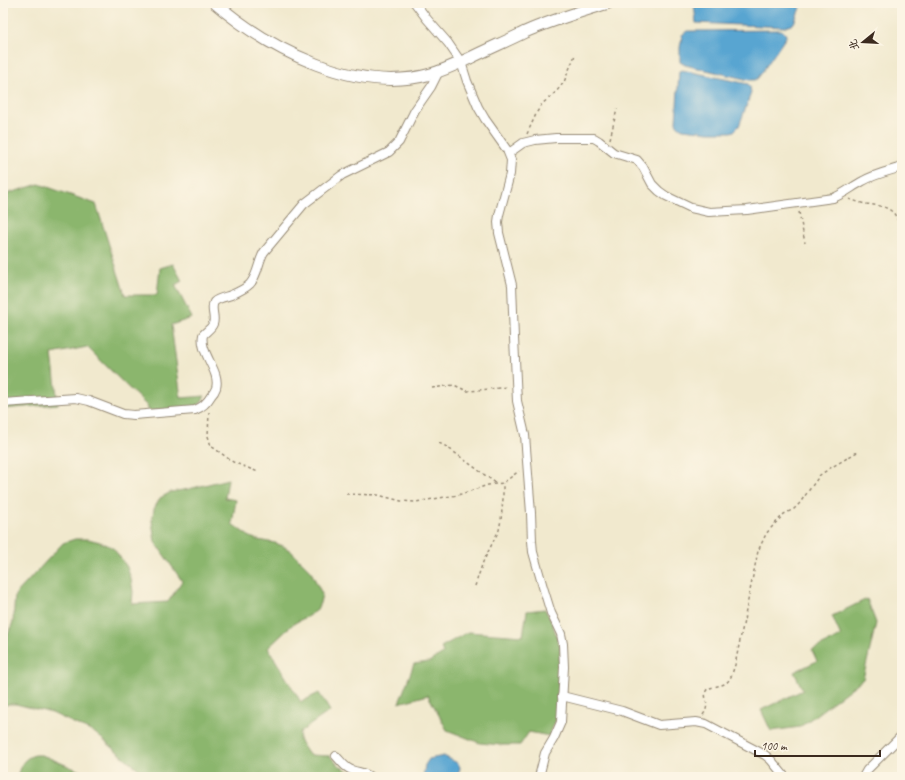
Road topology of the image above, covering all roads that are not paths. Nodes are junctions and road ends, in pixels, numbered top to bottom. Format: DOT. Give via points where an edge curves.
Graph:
graph roads {
  1 [pos="215,3"];
  2 [pos="415,3"];
  3 [pos="608,3"];
  4 [pos="461,62"];
  5 [pos="439,71"];
  6 [pos="509,153"];
  7 [pos="902,167"];
  8 [pos="3,403"];
  9 [pos="562,696"];
  10 [pos="902,735"];
  11 [pos="336,756"];
  12 [pos="370,777"];
  13 [pos="539,777"];
  14 [pos="785,777"];
  15 [pos="863,777"];
  1 -- 5 [label="street" via="247,28 275,45 298,56 356,76 402,79"];
  2 -- 4 [label="street"];
  3 -- 4 [label="street" via="546,24"];
  4 -- 5 [label="street"];
  4 -- 6 [label="street" via="478,107"];
  5 -- 8 [label="street" via="399,142 389,152 342,175 304,204 264,252 251,283 215,302 212,308 214,322 202,338 206,355 216,376 216,386 202,408 141,415 124,414 76,398"];
  6 -- 7 [label="street" via="523,143 535,140 594,138 614,154 637,160 652,184 666,196 691,208 709,212 747,210 833,198 864,180"];
  6 -- 9 [label="street" via="510,174 498,222 512,285 517,401 525,435 533,552 551,612 561,634 564,667"];
  9 -- 13 [label="street" via="561,722 545,752"];
  9 -- 14 [label="street" via="622,711 659,725 696,722 706,724 765,755"];
  10 -- 15 [label="street"];
  11 -- 12 [label="street" via="348,768 368,774"];
}
